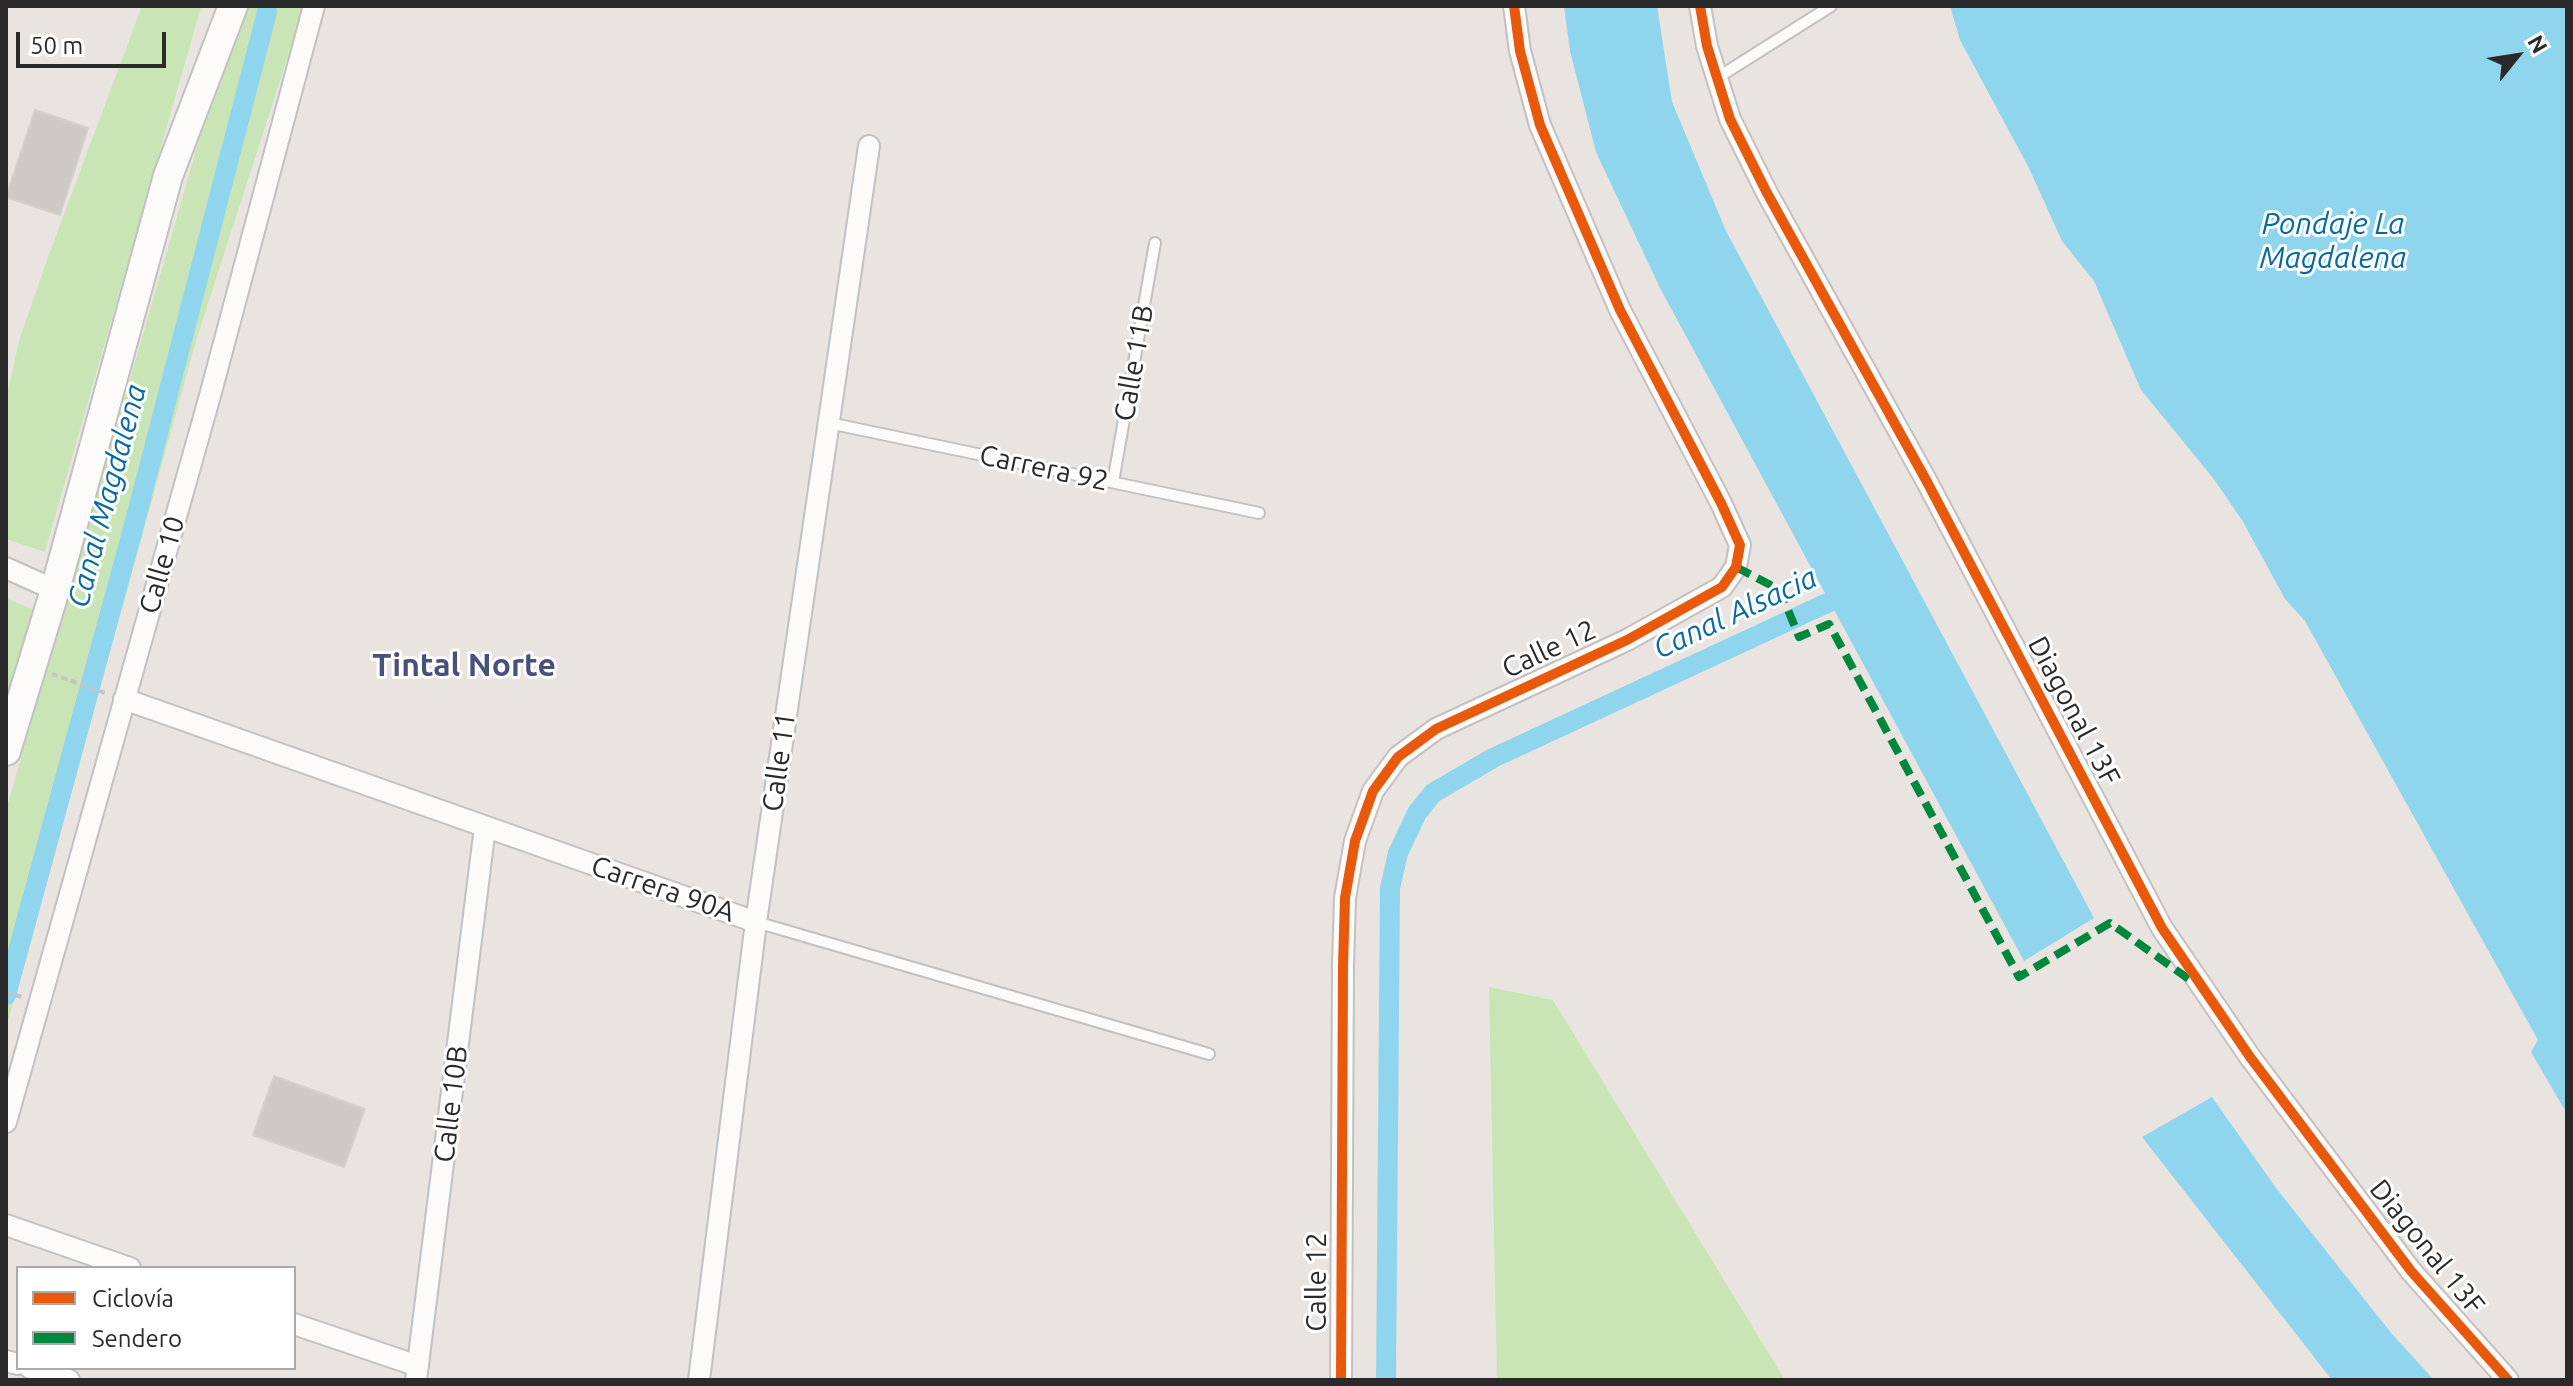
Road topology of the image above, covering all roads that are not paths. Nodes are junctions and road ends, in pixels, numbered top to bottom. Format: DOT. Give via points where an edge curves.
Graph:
graph roads {
  1 [pos="233,6"];
  2 [pos="314,6"];
  3 [pos="1514,6"];
  4 [pos="1700,6"];
  5 [pos="1831,6"];
  6 [pos="1717,78"];
  7 [pos="869,146"];
  8 [pos="1155,243"];
  9 [pos="829,423"];
  10 [pos="1113,482"];
  11 [pos="1259,513"];
  12 [pos="6,568"];
  13 [pos="55,590"];
  14 [pos="124,699"];
  15 [pos="6,751"];
  16 [pos="485,827"];
  17 [pos="756,922"];
  18 [pos="1209,1054"];
  19 [pos="6,1122"];
  20 [pos="6,1225"];
  21 [pos="124,1266"];
  22 [pos="296,1325"];
  23 [pos="36,1370"];
  24 [pos="417,1373"];
  25 [pos="69,1380"];
  26 [pos="699,1380"];
  27 [pos="1341,1380"];
  28 [pos="2508,1380"];
  1 -- 13 [label="street" via="168,176"];
  2 -- 14 [label="street, Calle 10"];
  3 -- 27 [label="street, Calle 12" via="1540,125 1620,310 1740,545 1736,567 1722,587 1627,640 1436,729 1398,757 1373,791 1355,841 1345,898"];
  4 -- 6 [label="street, Diagonal 13F"];
  5 -- 6 [label="lane"];
  6 -- 28 [label="street, Diagonal 13F" via="1730,119 1767,193 1926,480 2162,928 2250,1057 2411,1271"];
  7 -- 9 [label="street, Calle 11"];
  8 -- 10 [label="lane, Calle 11B"];
  9 -- 10 [label="lane, Carrera 92"];
  9 -- 17 [label="street, Calle 11"];
  10 -- 11 [label="lane, Carrera 92"];
  12 -- 13 [label="street"];
  13 -- 15 [label="street"];
  14 -- 16 [label="street, Carrera 90A"];
  14 -- 19 [label="street, Calle 10"];
  16 -- 17 [label="street, Carrera 90A"];
  16 -- 24 [label="street, Calle 10B"];
  17 -- 18 [label="lane, Carrera 90A"];
  17 -- 26 [label="street, Calle 11"];
  20 -- 21 [label="street"];
  22 -- 24 [label="street"];
  23 -- 25 [label="street"];
}
